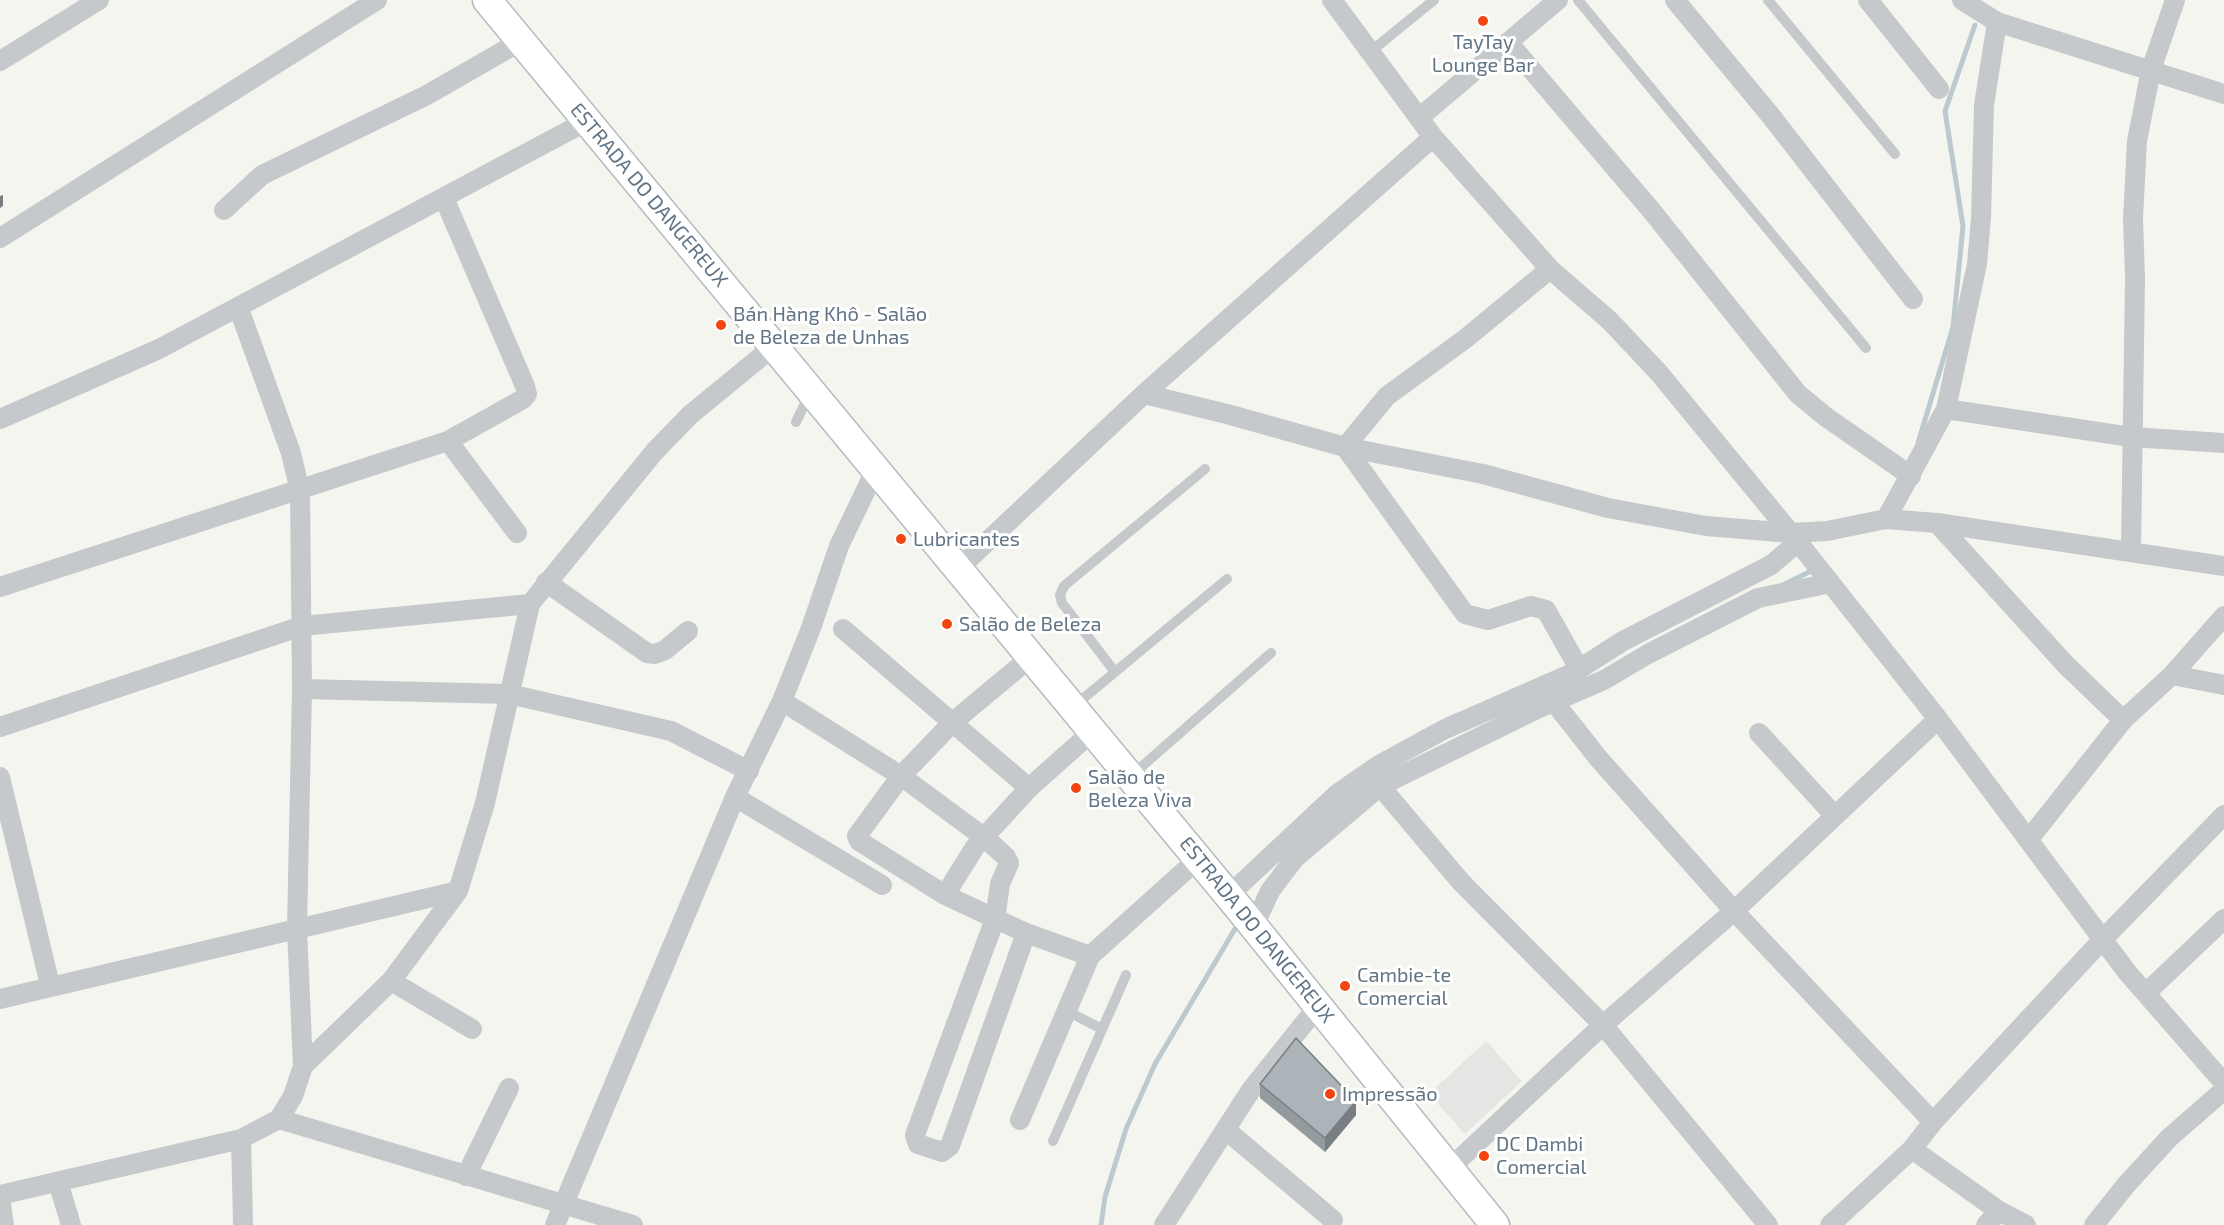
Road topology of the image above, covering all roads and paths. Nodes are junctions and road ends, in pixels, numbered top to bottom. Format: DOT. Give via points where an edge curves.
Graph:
graph roads {
  1 [pos="99,0"];
  2 [pos="377,0"];
  3 [pos="487,0"];
  4 [pos="1332,0"];
  5 [pos="1434,0"];
  6 [pos="1558,0"];
  7 [pos="1578,0"];
  8 [pos="1675,0"];
  9 [pos="1768,0"];
  10 [pos="1868,0"];
  11 [pos="1962,0"];
  12 [pos="2175,0"];
  13 [pos="1997,22"];
  14 [pos="521,41"];
  15 [pos="1508,42"];
  16 [pos="1370,52"];
  17 [pos="0,61"];
  18 [pos="2151,70"];
  19 [pos="1938,89"];
  20 [pos="2224,94"];
  21 [pos="1419,118"];
  22 [pos="587,121"];
  23 [pos="1433,137"];
  24 [pos="1895,154"];
  25 [pos="444,198"];
  26 [pos="224,210"];
  27 [pos="0,238"];
  28 [pos="1550,269"];
  29 [pos="1913,299"];
  30 [pos="239,309"];
  31 [pos="774,346"];
  32 [pos="1866,348"];
  33 [pos="811,391"];
  34 [pos="1144,394"];
  35 [pos="1946,409"];
  36 [pos="0,419"];
  37 [pos="796,422"];
  38 [pos="2131,437"];
  39 [pos="448,441"];
  40 [pos="2224,443"];
  41 [pos="1345,447"];
  42 [pos="876,469"];
  43 [pos="1205,469"];
  44 [pos="1911,476"];
  45 [pos="300,491"];
  46 [pos="1886,519"];
  47 [pos="1937,523"];
  48 [pos="517,533"];
  49 [pos="1795,537"];
  50 [pos="2131,550"];
  51 [pos="2224,566"];
  52 [pos="958,569"];
  53 [pos="1227,579"];
  54 [pos="546,582"];
  55 [pos="1831,583"];
  56 [pos="0,587"];
  57 [pos="530,604"];
  58 [pos="2224,616"];
  59 [pos="302,626"];
  60 [pos="843,629"];
  61 [pos="688,631"];
  62 [pos="1271,653"];
  63 [pos="1031,657"];
  64 [pos="1576,669"];
  65 [pos="1115,672"];
  66 [pos="2172,675"];
  67 [pos="2224,685"];
  68 [pos="302,689"];
  69 [pos="509,694"];
  70 [pos="782,701"];
  71 [pos="1554,702"];
  72 [pos="1073,707"];
  73 [pos="1938,718"];
  74 [pos="2123,720"];
  75 [pos="953,722"];
  76 [pos="0,727"];
  77 [pos="1093,731"];
  78 [pos="1759,733"];
  79 [pos="749,771"];
  80 [pos="901,776"];
  81 [pos="1130,776"];
  82 [pos="0,777"];
  83 [pos="1380,786"];
  84 [pos="1029,788"];
  85 [pos="735,797"];
  86 [pos="2224,814"];
  87 [pos="1834,815"];
  88 [pos="985,838"];
  89 [pos="2029,839"];
  90 [pos="1198,859"];
  91 [pos="882,885"];
  92 [pos="458,891"];
  93 [pos="945,895"];
  94 [pos="1734,911"];
  95 [pos="1243,913"];
  96 [pos="995,919"];
  97 [pos="2224,919"];
  98 [pos="297,929"];
  99 [pos="1026,933"];
  100 [pos="2104,938"];
  101 [pos="1090,956"];
  102 [pos="1126,975"];
  103 [pos="391,981"];
  104 [pos="50,985"];
  105 [pos="2146,993"];
  106 [pos="0,999"];
  107 [pos="1318,1006"];
  108 [pos="1066,1011"];
  109 [pos="1603,1025"];
  110 [pos="472,1029"];
  111 [pos="1102,1029"];
  112 [pos="303,1066"];
  113 [pos="2224,1083"];
  114 [pos="509,1088"];
  115 [pos="2224,1090"];
  116 [pos="279,1119"];
  117 [pos="1020,1120"];
  118 [pos="1933,1122"];
  119 [pos="1226,1130"];
  120 [pos="241,1139"];
  121 [pos="1053,1142"];
  122 [pos="1912,1149"];
  123 [pos="1449,1168"];
  124 [pos="466,1176"];
  125 [pos="58,1182"];
  126 [pos="0,1197"];
  127 [pos="565,1205"];
  128 [pos="1993,1218"];
  129 [pos="1333,1220"];
  130 [pos="4,1225"];
  131 [pos="71,1225"];
  132 [pos="243,1225"];
  133 [pos="555,1225"];
  134 [pos="633,1225"];
  135 [pos="1164,1225"];
  136 [pos="1495,1225"];
  137 [pos="1768,1225"];
  138 [pos="1830,1225"];
  139 [pos="2026,1225"];
  140 [pos="2094,1225"];
  1 -- 17 [label="street"];
  2 -- 27 [label="street"];
  3 -- 14 [label="main road, ESTRADA DO DANGEREUX"];
  4 -- 16 [label="street"];
  5 -- 16 [label="lane"];
  6 -- 15 [label="street"];
  7 -- 32 [label="lane"];
  8 -- 29 [label="street"];
  9 -- 24 [label="lane"];
  10 -- 19 [label="street"];
  11 -- 13 [label="street"];
  12 -- 18 [label="street"];
  13 -- 18 [label="street"];
  13 -- 35 [label="street" via="1984,105 1977,264"];
  14 -- 22 [label="main road, ESTRADA DO DANGEREUX"];
  14 -- 26 [label="street" via="427,95 262,175"];
  15 -- 21 [label="street"];
  15 -- 44 [label="street" via="1651,210 1798,394"];
  16 -- 21 [label="street"];
  18 -- 20 [label="street"];
  18 -- 38 [label="street" via="2137,141"];
  21 -- 23 [label="street"];
  22 -- 25 [label="street"];
  22 -- 31 [label="main road, ESTRADA DO DANGEREUX"];
  23 -- 28 [label="street"];
  23 -- 34 [label="street"];
  25 -- 30 [label="street"];
  25 -- 39 [label="street" via="527,394"];
  28 -- 41 [label="street" via="1387,396"];
  28 -- 49 [label="street" via="1610,321 1659,373"];
  30 -- 36 [label="street"];
  30 -- 45 [label="street" via="291,453"];
  31 -- 33 [label="main road, ESTRADA DO DANGEREUX"];
  31 -- 54 [label="street" via="690,415 655,451"];
  33 -- 37 [label="lane"];
  33 -- 42 [label="main road, ESTRADA DO DANGEREUX"];
  34 -- 41 [label="street"];
  34 -- 52 [label="street"];
  35 -- 38 [label="street"];
  35 -- 44 [label="street"];
  38 -- 40 [label="street"];
  38 -- 50 [label="street"];
  39 -- 45 [label="street"];
  39 -- 48 [label="street"];
  41 -- 49 [label="street" via="1483,474 1641,514"];
  41 -- 64 [label="street" via="1465,614 1488,620 1531,606 1546,610"];
  42 -- 52 [label="main road, ESTRADA DO DANGEREUX"];
  42 -- 70 [label="street" via="839,546"];
  43 -- 65 [label="lane" via="1064,586 1060,595 1062,603"];
  44 -- 46 [label="street"];
  45 -- 56 [label="street"];
  45 -- 59 [label="street"];
  46 -- 47 [label="street"];
  46 -- 49 [label="street"];
  47 -- 50 [label="street"];
  47 -- 74 [label="street" via="2053,651"];
  49 -- 55 [label="street"];
  49 -- 64 [label="street" via="1771,565"];
  50 -- 51 [label="street"];
  52 -- 63 [label="main road, ESTRADA DO DANGEREUX"];
  53 -- 65 [label="lane"];
  54 -- 57 [label="street"];
  54 -- 61 [label="street" via="647,653 666,650"];
  55 -- 71 [label="street" via="1758,598 1604,680"];
  55 -- 73 [label="street"];
  57 -- 59 [label="street"];
  57 -- 69 [label="street"];
  58 -- 66 [label="street"];
  59 -- 68 [label="street"];
  59 -- 76 [label="street"];
  60 -- 75 [label="street"];
  62 -- 81 [label="lane"];
  63 -- 72 [label="main road, ESTRADA DO DANGEREUX"];
  63 -- 75 [label="street"];
  64 -- 95 [label="street" via="1445,729 1379,765 1337,794"];
  65 -- 72 [label="lane"];
  66 -- 67 [label="street"];
  66 -- 74 [label="street"];
  68 -- 69 [label="street"];
  68 -- 98 [label="street"];
  69 -- 79 [label="street" via="670,731"];
  69 -- 92 [label="street" via="485,803"];
  70 -- 79 [label="street"];
  70 -- 80 [label="street"];
  71 -- 83 [label="street"];
  71 -- 94 [label="street" via="1599,759"];
  72 -- 77 [label="main road, ESTRADA DO DANGEREUX"];
  73 -- 87 [label="street"];
  73 -- 89 [label="street"];
  74 -- 89 [label="street"];
  75 -- 80 [label="street"];
  75 -- 84 [label="street"];
  77 -- 81 [label="main road, ESTRADA DO DANGEREUX"];
  77 -- 84 [label="street"];
  78 -- 87 [label="street"];
  79 -- 85 [label="street"];
  80 -- 88 [label="street"];
  80 -- 93 [label="street" via="857,836 859,841"];
  81 -- 90 [label="main road, ESTRADA DO DANGEREUX"];
  82 -- 104 [label="street"];
  83 -- 95 [label="street" via="1294,858 1270,891"];
  83 -- 109 [label="street" via="1461,882"];
  84 -- 88 [label="street"];
  85 -- 91 [label="street"];
  85 -- 127 [label="street"];
  86 -- 100 [label="street"];
  87 -- 94 [label="street"];
  88 -- 93 [label="street" via="968,856"];
  88 -- 96 [label="street" via="1009,863 1000,884"];
  89 -- 100 [label="street"];
  90 -- 95 [label="main road, ESTRADA DO DANGEREUX"];
  90 -- 101 [label="street"];
  92 -- 98 [label="street"];
  92 -- 103 [label="street"];
  93 -- 96 [label="street"];
  94 -- 109 [label="street"];
  94 -- 118 [label="street"];
  95 -- 107 [label="main road, ESTRADA DO DANGEREUX"];
  96 -- 99 [label="street"];
  96 -- 99 [label="street" via="915,1135 918,1144 942,1152 950,1146"];
  97 -- 105 [label="street"];
  98 -- 104 [label="street"];
  98 -- 112 [label="street"];
  99 -- 101 [label="street"];
  100 -- 105 [label="street"];
  100 -- 118 [label="street"];
  101 -- 108 [label="street"];
  102 -- 111 [label="lane"];
  103 -- 110 [label="street"];
  103 -- 112 [label="street"];
  104 -- 106 [label="street"];
  105 -- 113 [label="street"];
  107 -- 119 [label="street" via="1257,1082"];
  107 -- 123 [label="main road, ESTRADA DO DANGEREUX"];
  108 -- 111 [label="lane"];
  108 -- 117 [label="street"];
  109 -- 123 [label="street"];
  109 -- 137 [label="street"];
  111 -- 121 [label="lane"];
  112 -- 116 [label="street" via="293,1096"];
  114 -- 124 [label="street"];
  115 -- 140 [label="street" via="2169,1138"];
  116 -- 120 [label="street"];
  116 -- 124 [label="street"];
  118 -- 122 [label="street"];
  119 -- 129 [label="street"];
  119 -- 135 [label="street"];
  120 -- 125 [label="street"];
  120 -- 132 [label="street"];
  122 -- 128 [label="street"];
  122 -- 138 [label="street"];
  123 -- 136 [label="main road, ESTRADA DO DANGEREUX"];
  124 -- 127 [label="street"];
  125 -- 126 [label="street"];
  125 -- 131 [label="street"];
  126 -- 130 [label="street"];
  127 -- 133 [label="street"];
  127 -- 134 [label="street"];
  128 -- 139 [label="street"];
}
